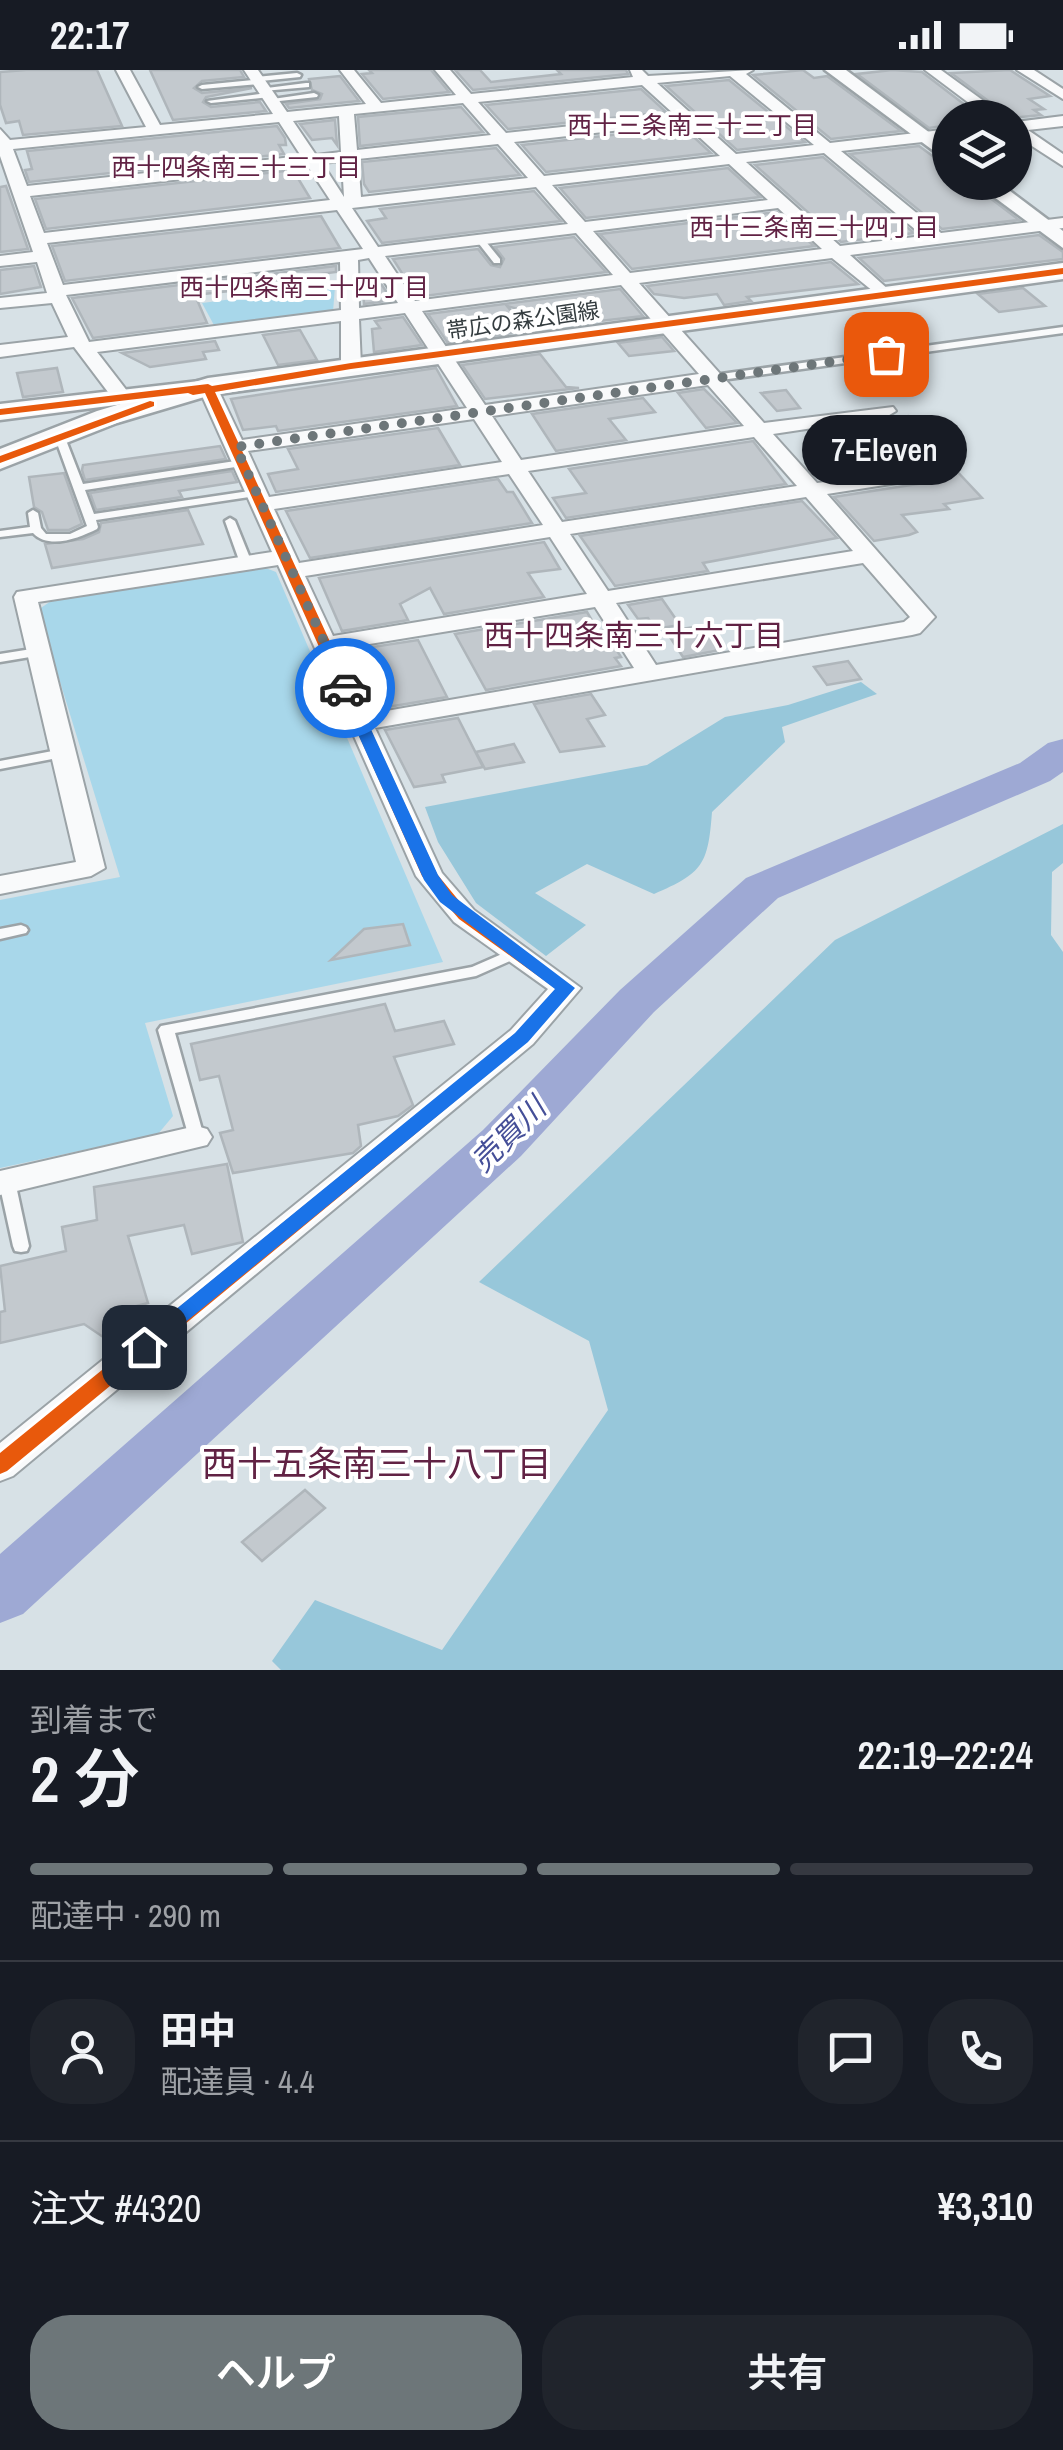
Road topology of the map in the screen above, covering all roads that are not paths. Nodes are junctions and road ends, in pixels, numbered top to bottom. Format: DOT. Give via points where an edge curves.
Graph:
graph roads {
  1 [pos="123,70"];
  2 [pos="348,70"];
  3 [pos="442,70"];
  4 [pos="535,70"];
  5 [pos="746,70"];
  6 [pos="834,70"];
  7 [pos="932,70"];
  8 [pos="1024,70"];
  9 [pos="733,71"];
  10 [pos="298,75"];
  11 [pos="640,75"];
  12 [pos="1055,84"];
  13 [pos="306,85"];
  14 [pos="261,86"];
  15 [pos="202,87"];
  16 [pos="555,90"];
  17 [pos="314,96"];
  18 [pos="1063,96"];
  19 [pos="468,99"];
  20 [pos="974,100"];
  21 [pos="210,101"];
  22 [pos="378,108"];
  23 [pos="346,112"];
  24 [pos="282,118"];
  25 [pos="687,118"];
  26 [pos="1063,122"];
  27 [pos="1032,125"];
  28 [pos="154,130"];
  29 [pos="932,137"];
  30 [pos="924,138"];
  31 [pos="502,139"];
  32 [pos="1032,139"];
  33 [pos="2,142"];
  34 [pos="932,144"];
  35 [pos="827,148"];
  36 [pos="350,156"];
  37 [pos="733,159"];
  38 [pos="308,160"];
  39 [pos="1063,161"];
  40 [pos="540,181"];
  41 [pos="13,186"];
  42 [pos="1013,200"];
  43 [pos="345,203"];
  44 [pos="782,204"];
  45 [pos="1053,225"];
  46 [pos="580,228"];
  47 [pos="480,240"];
  48 [pos="939,240"];
  49 [pos="1063,241"];
  50 [pos="41,248"];
  51 [pos="372,252"];
  52 [pos="836,253"];
  53 [pos="349,255"];
  54 [pos="0,261"];
  55 [pos="497,261"];
  56 [pos="1063,271"];
  57 [pos="627,279"];
  58 [pos="57,294"];
  59 [pos="884,295"];
  60 [pos="0,304"];
  61 [pos="408,307"];
  62 [pos="349,314"];
  63 [pos="666,324"];
  64 [pos="1063,330"];
  65 [pos="83,345"];
  66 [pos="0,351"];
  67 [pos="442,354"];
  68 [pos="351,366"];
  69 [pos="714,378"];
  70 [pos="208,388"];
  71 [pos="121,396"];
  72 [pos="0,412"];
  73 [pos="480,412"];
  74 [pos="886,412"];
  75 [pos="761,430"];
  76 [pos="59,436"];
  77 [pos="239,455"];
  78 [pos="0,460"];
  79 [pos="514,466"];
  80 [pos="942,470"];
  81 [pos="80,488"];
  82 [pos="812,490"];
  83 [pos="258,499"];
  84 [pos="33,514"];
  85 [pos="94,517"];
  86 [pos="230,521"];
  87 [pos="36,529"];
  88 [pos="554,530"];
  89 [pos="0,534"];
  90 [pos="870,556"];
  91 [pos="246,563"];
  92 [pos="288,564"];
  93 [pos="599,599"];
  94 [pos="326,644"];
  95 [pos="38,652"];
  96 [pos="0,658"];
  97 [pos="650,674"];
  98 [pos="360,723"];
  99 [pos="63,754"];
  100 [pos="0,764"];
  101 [pos="0,885"];
  102 [pos="22,930"];
  103 [pos="0,934"];
  104 [pos="516,952"];
  105 [pos="196,1137"];
  106 [pos="4,1182"];
  107 [pos="21,1246"];
  108 [pos="0,1466"];
  1 -- 28 [label="street"];
  2 -- 22 [label="street"];
  3 -- 19 [label="street"];
  4 -- 16 [label="street"];
  5 -- 9 [label="street"];
  6 -- 30 [label="street"];
  7 -- 20 [label="street"];
  8 -- 12 [label="street"];
  9 -- 11 [label="street"];
  9 -- 35 [label="street"];
  10 -- 14 [label="lane"];
  11 -- 16 [label="street"];
  11 -- 25 [label="street"];
  12 -- 18 [label="street"];
  13 -- 14 [label="lane"];
  14 -- 15 [label="lane"];
  14 -- 17 [label="lane"];
  14 -- 21 [label="lane"];
  14 -- 24 [label="street"];
  16 -- 19 [label="street"];
  19 -- 22 [label="street"];
  19 -- 31 [label="street"];
  22 -- 23 [label="street"];
  23 -- 24 [label="street"];
  23 -- 36 [label="street"];
  24 -- 28 [label="street"];
  24 -- 38 [label="street"];
  25 -- 31 [label="street"];
  25 -- 37 [label="street"];
  26 -- 27 [label="street"];
  28 -- 33 [label="street"];
  29 -- 30 [label="street"];
  30 -- 34 [label="street"];
  30 -- 35 [label="street"];
  31 -- 36 [label="street"];
  31 -- 40 [label="street"];
  32 -- 39 [label="street"];
  33 -- 41 [label="street"];
  35 -- 37 [label="street"];
  35 -- 48 [label="street"];
  36 -- 38 [label="street"];
  36 -- 43 [label="street"];
  37 -- 40 [label="street"];
  37 -- 44 [label="street"];
  38 -- 41 [label="street"];
  38 -- 43 [label="street"];
  40 -- 43 [label="street"];
  40 -- 46 [label="street"];
  41 -- 50 [label="street"];
  42 -- 45 [label="street"];
  43 -- 50 [label="street"];
  43 -- 51 [label="street"];
  44 -- 46 [label="street"];
  44 -- 52 [label="street"];
  45 -- 48 [label="street"];
  45 -- 49 [label="street"];
  46 -- 47 [label="street"];
  46 -- 57 [label="street"];
  47 -- 51 [label="street"];
  47 -- 55 [label="lane"];
  48 -- 52 [label="street"];
  50 -- 54 [label="street"];
  50 -- 58 [label="street"];
  51 -- 53 [label="street"];
  51 -- 61 [label="street"];
  52 -- 57 [label="street"];
  52 -- 59 [label="street"];
  53 -- 58 [label="street"];
  53 -- 62 [label="street"];
  56 -- 59 [label="main road, 帯広の森公園線"];
  57 -- 61 [label="street"];
  57 -- 63 [label="street"];
  58 -- 60 [label="street"];
  58 -- 65 [label="street"];
  59 -- 63 [label="main road, 帯広の森公園線"];
  61 -- 62 [label="street"];
  61 -- 67 [label="street"];
  62 -- 65 [label="street"];
  62 -- 68 [label="street"];
  63 -- 67 [label="main road, 帯広の森公園線"];
  63 -- 69 [label="street"];
  64 -- 69 [label="lane"];
  65 -- 66 [label="street"];
  65 -- 71 [label="street"];
  67 -- 68 [label="main road, 帯広の森公園線"];
  67 -- 73 [label="street"];
  68 -- 70 [label="main road, 帯広の森公園線"];
  69 -- 73 [label="street"];
  69 -- 75 [label="street"];
  70 -- 71 [label="street"];
  70 -- 76 [label="main road, 帯広の森公園線"];
  70 -- 77 [label="street"];
  71 -- 72 [label="street"];
  73 -- 77 [label="street"];
  73 -- 79 [label="street"];
  74 -- 75 [label="street"];
  75 -- 79 [label="street"];
  75 -- 82 [label="street"];
  76 -- 78 [label="main road, 帯広の森公園線"];
  76 -- 81 [label="lane"];
  77 -- 81 [label="lane"];
  77 -- 83 [label="street"];
  79 -- 83 [label="street"];
  79 -- 88 [label="street"];
  80 -- 82 [label="street"];
  81 -- 85 [label="lane"];
  82 -- 88 [label="street"];
  82 -- 90 [label="street"];
  83 -- 85 [label="lane"];
  83 -- 92 [label="street"];
  84 -- 87 [label="lane"];
  85 -- 87 [label="lane" via="94,527 72,537 43,537"];
  86 -- 91 [label="lane"];
  87 -- 89 [label="lane"];
  88 -- 92 [label="street"];
  88 -- 93 [label="street"];
  90 -- 93 [label="street"];
  90 -- 97 [label="street" via="923,616 912,628"];
  91 -- 92 [label="street"];
  91 -- 95 [label="street" via="24,598"];
  92 -- 94 [label="street"];
  93 -- 94 [label="street"];
  93 -- 97 [label="street"];
  94 -- 98 [label="street"];
  95 -- 96 [label="lane"];
  95 -- 99 [label="street"];
  97 -- 98 [label="street"];
  98 -- 104 [label="street" via="430,876 464,916"];
  99 -- 100 [label="lane"];
  99 -- 101 [label="street" via="91,868"];
  102 -- 103 [label="lane"];
  104 -- 105 [label="lane" via="476,970 166,1030"];
  104 -- 108 [label="street" via="566,988 522,1038"];
  105 -- 106 [label="street"];
  106 -- 107 [label="lane"];
}
